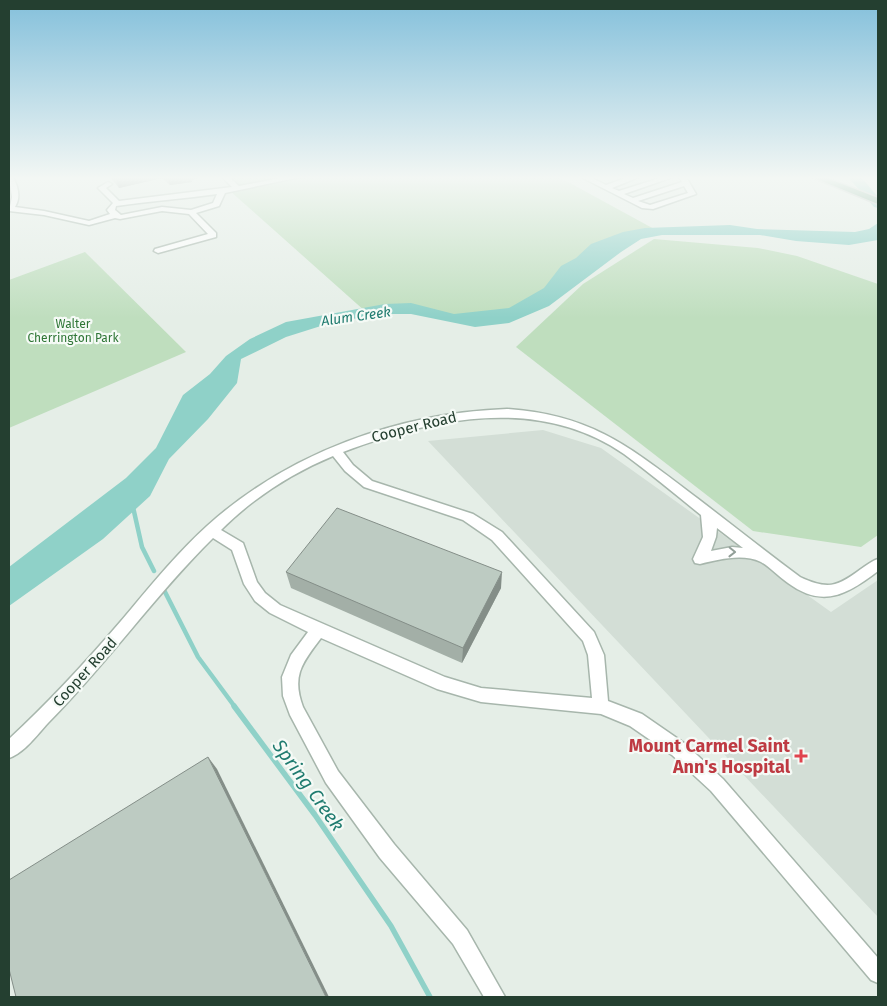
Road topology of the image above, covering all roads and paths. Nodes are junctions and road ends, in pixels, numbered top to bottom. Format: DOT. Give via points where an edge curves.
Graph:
graph roads {
  1 [pos="202,224"];
  2 [pos="158,251"];
  3 [pos="336,451"];
  4 [pos="707,513"];
  5 [pos="211,530"];
  6 [pos="765,558"];
  7 [pos="878,564"];
  8 [pos="319,629"];
  9 [pos="601,706"];
  10 [pos="9,750"];
  11 [pos="878,973"];
  12 [pos="495,997"];
  1 -- 2 [label="street" via="213,235"];
  3 -- 4 [label="street, Cooper Road" via="394,431 456,416 516,412 544,415 602,435"];
  3 -- 5 [label="street, Cooper Road" via="306,462 281,477"];
  3 -- 9 [label="street" via="349,468 368,484 468,517 497,536 589,637 596,655"];
  4 -- 6 [label="street, Cooper Road"];
  4 -- 6 [label="street, one-way" via="711,522 711,541 700,560 732,552"];
  5 -- 8 [label="street" via="238,548 251,584 260,597 275,609"];
  5 -- 10 [label="street, Cooper Road" via="169,573 44,719"];
  6 -- 7 [label="street, Cooper Road" via="811,590 828,593 842,590"];
  8 -- 9 [label="street" via="442,684 481,695"];
  8 -- 12 [label="street" via="296,660 290,677 296,710 332,776 387,851 460,937"];
  9 -- 11 [label="street" via="636,720 657,734 717,785"];
}
